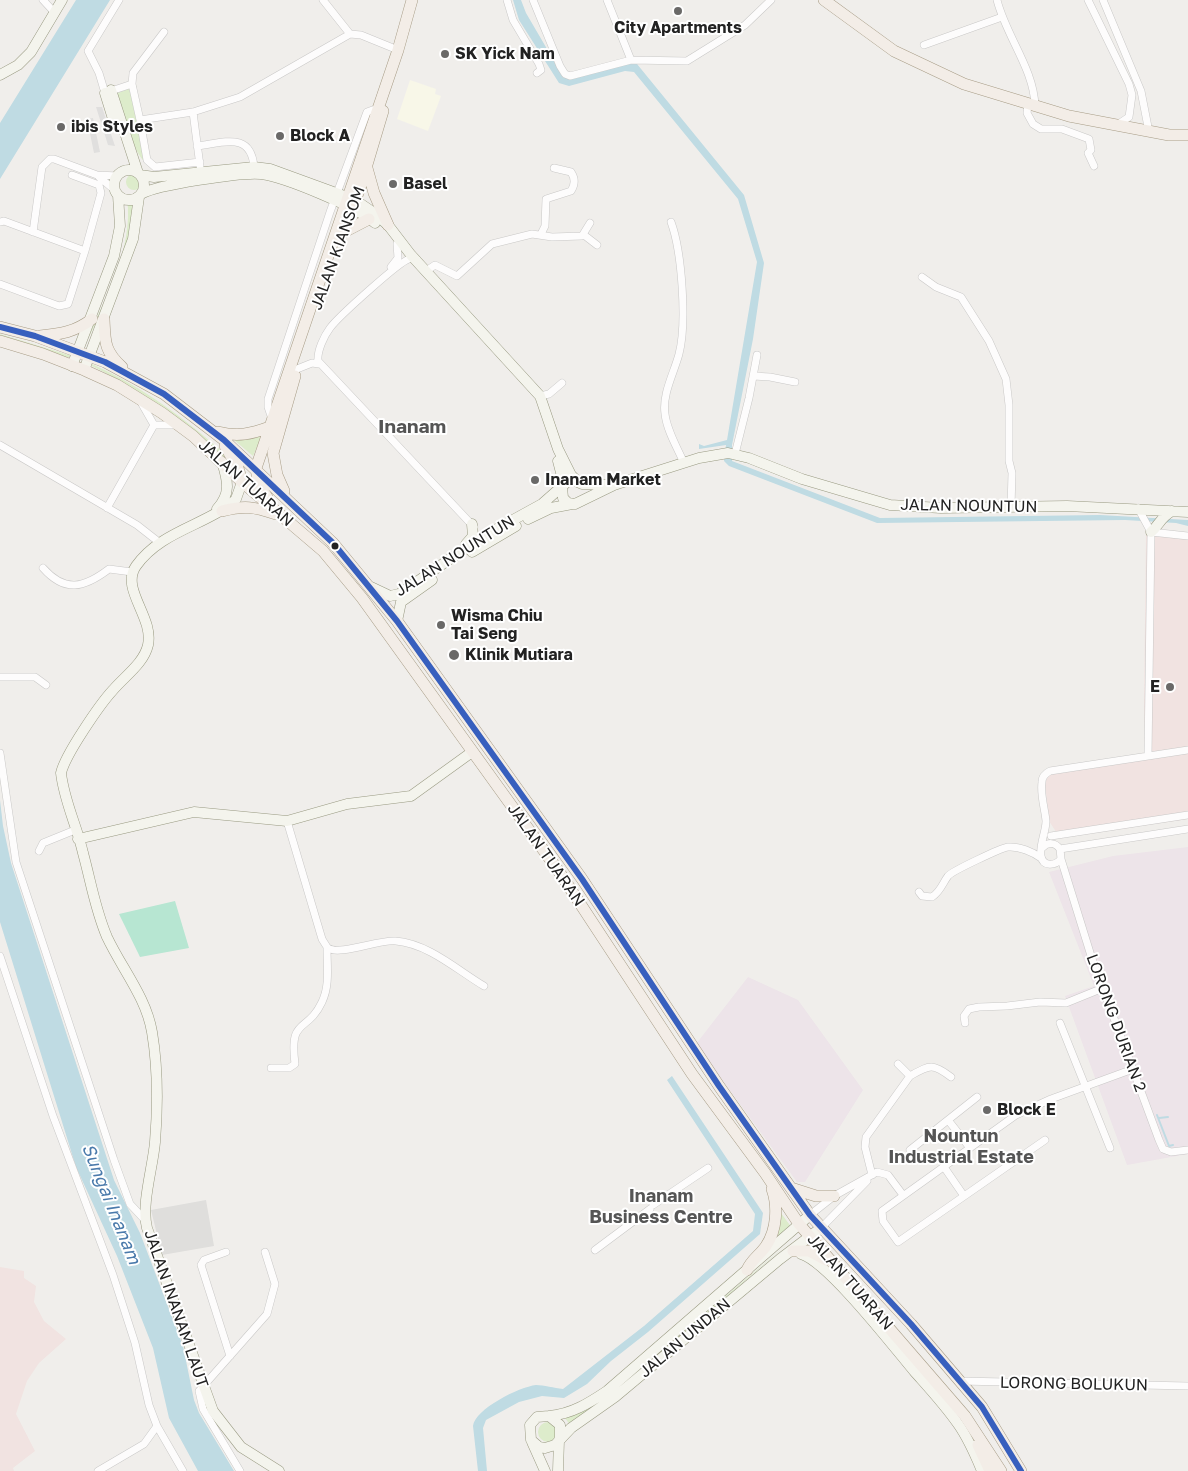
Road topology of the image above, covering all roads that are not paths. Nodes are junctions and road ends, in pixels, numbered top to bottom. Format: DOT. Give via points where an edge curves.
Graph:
graph roads {
  1 [pos="43,0"];
  2 [pos="62,0"];
  3 [pos="119,0"];
  4 [pos="323,0"];
  5 [pos="412,0"];
  6 [pos="419,0"];
  7 [pos="507,0"];
  8 [pos="533,0"];
  9 [pos="607,0"];
  10 [pos="771,0"];
  11 [pos="997,0"];
  12 [pos="1088,0"];
  13 [pos="1103,0"];
  14 [pos="828,1"];
  15 [pos="55,14"];
  16 [pos="1002,17"];
  17 [pos="164,32"];
  18 [pos="350,34"];
  19 [pos="924,45"];
  20 [pos="398,50"];
  21 [pos="631,60"];
  22 [pos="537,74"];
  23 [pos="0,76"];
  24 [pos="132,84"];
  25 [pos="108,92"];
  26 [pos="1031,105"];
  27 [pos="192,112"];
  28 [pos="140,120"];
  29 [pos="1115,126"];
  30 [pos="1149,132"];
  31 [pos="1188,135"];
  32 [pos="198,146"];
  33 [pos="200,162"];
  34 [pos="367,166"];
  35 [pos="1094,166"];
  36 [pos="254,167"];
  37 [pos="554,168"];
  38 [pos="121,174"];
  39 [pos="139,174"];
  40 [pos="201,174"];
  41 [pos="72,175"];
  42 [pos="97,175"];
  43 [pos="117,193"];
  44 [pos="140,195"];
  45 [pos="346,201"];
  46 [pos="369,219"];
  47 [pos="0,222"];
  48 [pos="671,222"];
  49 [pos="590,223"];
  50 [pos="388,225"];
  51 [pos="33,232"];
  52 [pos="342,233"];
  53 [pos="541,234"];
  54 [pos="584,235"];
  55 [pos="396,244"];
  56 [pos="597,245"];
  57 [pos="86,251"];
  58 [pos="409,259"];
  59 [pos="426,271"];
  60 [pos="389,272"];
  61 [pos="922,277"];
  62 [pos="0,284"];
  63 [pos="92,319"];
  64 [pos="104,319"];
  65 [pos="0,327"];
  66 [pos="36,336"];
  67 [pos="0,341"];
  68 [pos="78,351"];
  69 [pos="757,355"];
  70 [pos="90,356"];
  71 [pos="319,364"];
  72 [pos="72,366"];
  73 [pos="297,368"];
  74 [pos="84,370"];
  75 [pos="131,375"];
  76 [pos="753,376"];
  77 [pos="795,382"];
  78 [pos="562,383"];
  79 [pos="135,396"];
  80 [pos="540,396"];
  81 [pos="271,423"];
  82 [pos="154,425"];
  83 [pos="179,425"];
  84 [pos="214,431"];
  85 [pos="0,444"];
  86 [pos="735,454"];
  87 [pos="222,462"];
  88 [pos="684,463"];
  89 [pos="256,468"];
  90 [pos="577,481"];
  91 [pos="242,482"];
  92 [pos="563,485"];
  93 [pos="614,485"];
  94 [pos="287,497"];
  95 [pos="577,502"];
  96 [pos="1011,507"];
  97 [pos="107,508"];
  98 [pos="1138,508"];
  99 [pos="1173,510"];
  100 [pos="222,511"];
  101 [pos="1188,512"];
  102 [pos="283,516"];
  103 [pos="533,516"];
  104 [pos="209,518"];
  105 [pos="470,522"];
  106 [pos="494,530"];
  107 [pos="1150,532"];
  108 [pos="1188,536"];
  109 [pos="482,537"];
  110 [pos="160,543"];
  111 [pos="457,554"];
  112 [pos="43,568"];
  113 [pos="132,572"];
  114 [pos="371,587"];
  115 [pos="397,621"];
  116 [pos="0,677"];
  117 [pos="46,685"];
  118 [pos="1188,750"];
  119 [pos="472,752"];
  120 [pos="0,754"];
  121 [pos="1148,756"];
  122 [pos="1188,815"];
  123 [pos="287,821"];
  124 [pos="1046,824"];
  125 [pos="1184,829"];
  126 [pos="77,834"];
  127 [pos="1051,836"];
  128 [pos="1058,846"];
  129 [pos="1042,848"];
  130 [pos="39,851"];
  131 [pos="1061,859"];
  132 [pos="1044,861"];
  133 [pos="1064,872"];
  134 [pos="919,892"];
  135 [pos="327,948"];
  136 [pos="0,956"];
  137 [pos="484,986"];
  138 [pos="1103,988"];
  139 [pos="965,1023"];
  140 [pos="1060,1023"];
  141 [pos="898,1064"];
  142 [pos="270,1068"];
  143 [pos="1132,1069"];
  144 [pos="910,1076"];
  145 [pos="951,1077"];
  146 [pos="1087,1087"];
  147 [pos="977,1097"];
  148 [pos="948,1120"];
  149 [pos="1045,1140"];
  150 [pos="970,1148"];
  151 [pos="1110,1148"];
  152 [pos="910,1150"];
  153 [pos="1188,1150"];
  154 [pos="708,1168"];
  155 [pos="944,1168"];
  156 [pos="765,1173"];
  157 [pos="872,1175"];
  158 [pos="791,1188"];
  159 [pos="903,1195"];
  160 [pos="834,1196"];
  161 [pos="964,1196"];
  162 [pos="810,1215"];
  163 [pos="145,1220"];
  164 [pos="799,1224"];
  165 [pos="821,1228"];
  166 [pos="808,1236"];
  167 [pos="595,1250"];
  168 [pos="793,1251"];
  169 [pos="226,1252"];
  170 [pos="265,1252"];
  171 [pos="780,1259"];
  172 [pos="834,1265"];
  173 [pos="747,1270"];
  174 [pos="230,1356"];
  175 [pos="960,1381"];
  176 [pos="204,1386"];
  177 [pos="1188,1386"];
  178 [pos="549,1416"];
  179 [pos="965,1416"];
  180 [pos="157,1426"];
  181 [pos="560,1439"];
  182 [pos="531,1440"];
  183 [pos="558,1459"];
  184 [pos="98,1471"];
  185 [pos="184,1471"];
  186 [pos="240,1471"];
  187 [pos="279,1471"];
  188 [pos="545,1471"];
  189 [pos="551,1471"];
  190 [pos="558,1471"];
  191 [pos="982,1471"];
  192 [pos="990,1471"];
  193 [pos="1001,1471"];
  194 [pos="1021,1471"];
  1 -- 15 [label="street"];
  2 -- 15 [label="street"];
  3 -- 25 [label="street" via="88,51"];
  4 -- 18 [label="street"];
  5 -- 20 [label="main road, JALAN KIANSOM"];
  6 -- 34 [label="main road, JALAN KIANSOM"];
  7 -- 22 [label="street" via="513,20 539,64 541,70"];
  8 -- 21 [label="street" via="565,74 570,76"];
  9 -- 21 [label="street"];
  10 -- 21 [label="street" via="745,25 687,61"];
  11 -- 16 [label="street"];
  12 -- 29 [label="street" via="1132,95 1129,117"];
  13 -- 30 [label="street" via="1141,91"];
  14 -- 26 [label="main road" via="894,52 964,84"];
  15 -- 23 [label="street" via="25,59"];
  16 -- 19 [label="street"];
  16 -- 26 [label="street" via="1032,86"];
  17 -- 24 [label="street" via="133,73"];
  18 -- 20 [label="street" via="361,35"];
  18 -- 27 [label="street" via="240,97"];
  20 -- 45 [label="main road, JALAN KIANSOM"];
  24 -- 25 [label="street"];
  24 -- 28 [label="street"];
  25 -- 38 [label="street" via="125,156"];
  25 -- 39 [label="street"];
  26 -- 29 [label="main road"];
  26 -- 35 [label="street" via="1027,114 1033,124 1042,129 1062,128 1089,139 1091,150 1088,153"];
  27 -- 28 [label="street"];
  27 -- 32 [label="street"];
  28 -- 33 [label="street" via="149,164 155,168"];
  29 -- 30 [label="main road"];
  30 -- 31 [label="main road"];
  32 -- 33 [label="street"];
  32 -- 36 [label="street" via="239,141 247,146"];
  33 -- 40 [label="street"];
  34 -- 45 [label="main road, JALAN KIANSOM"];
  34 -- 50 [label="main road"];
  36 -- 40 [label="street"];
  36 -- 45 [label="street" via="277,170"];
  37 -- 53 [label="street" via="571,172 574,187 546,199"];
  38 -- 39 [label="street"];
  38 -- 42 [label="street"];
  38 -- 43 [label="street" via="115,183"];
  39 -- 40 [label="street" via="150,178"];
  39 -- 44 [label="street" via="144,182"];
  41 -- 57 [label="street" via="99,185 101,193"];
  42 -- 43 [label="street"];
  42 -- 51 [label="street" via="54,159 45,163"];
  43 -- 44 [label="street" via="126,200"];
  43 -- 63 [label="street" via="119,236"];
  44 -- 45 [label="street" via="162,186 261,174"];
  44 -- 64 [label="street" via="133,239"];
  45 -- 46 [label="street"];
  45 -- 50 [label="street"];
  45 -- 52 [label="main road, JALAN KIANSOM"];
  45 -- 81 [label="main road, JALAN KIANSOM"];
  46 -- 52 [label="main road"];
  46 -- 55 [label="street"];
  47 -- 51 [label="street"];
  48 -- 88 [label="street" via="676,235 680,272 682,338 664,411 667,427"];
  49 -- 54 [label="street"];
  50 -- 59 [label="street"];
  51 -- 57 [label="street"];
  52 -- 73 [label="main road, JALAN KIANSOM"];
  53 -- 54 [label="street" via="552,237"];
  53 -- 59 [label="street" via="488,246 457,276 435,265"];
  54 -- 56 [label="street"];
  55 -- 58 [label="street"];
  55 -- 60 [label="street" via="398,258"];
  57 -- 62 [label="street" via="68,304 60,306"];
  58 -- 60 [label="street"];
  58 -- 92 [label="street" via="538,398 556,450"];
  59 -- 80 [label="street"];
  60 -- 71 [label="street" via="328,330 318,354"];
  61 -- 96 [label="street" via="936,287 961,296 989,341 1006,379"];
  63 -- 66 [label="main road" via="66,334"];
  63 -- 68 [label="street"];
  64 -- 70 [label="street"];
  64 -- 75 [label="main road" via="104,341 108,351"];
  65 -- 66 [label="main road, JALAN TUARAN"];
  66 -- 68 [label="main road, JALAN TUARAN"];
  67 -- 72 [label="main road, JALAN TUARAN"];
  68 -- 70 [label="main road, JALAN TUARAN"];
  68 -- 72 [label="street"];
  69 -- 76 [label="street"];
  70 -- 74 [label="street"];
  70 -- 75 [label="main road, JALAN TUARAN"];
  71 -- 73 [label="street" via="312,362"];
  71 -- 105 [label="street"];
  72 -- 74 [label="main road, JALAN TUARAN"];
  73 -- 94 [label="main road, JALAN KIANSOM" via="273,454"];
  74 -- 79 [label="main road, JALAN TUARAN"];
  75 -- 84 [label="main road, JALAN TUARAN" via="164,394"];
  76 -- 77 [label="street"];
  76 -- 86 [label="street"];
  78 -- 80 [label="street" via="549,394"];
  79 -- 82 [label="street"];
  79 -- 83 [label="main road, JALAN TUARAN"];
  80 -- 90 [label="street" via="558,449"];
  81 -- 84 [label="main road" via="248,435 232,436"];
  81 -- 89 [label="main road, JALAN KIANSOM"];
  82 -- 83 [label="street"];
  82 -- 97 [label="street"];
  83 -- 87 [label="main road, JALAN TUARAN"];
  84 -- 89 [label="main road, JALAN TUARAN"];
  84 -- 91 [label="main road" via="231,454"];
  85 -- 97 [label="street"];
  86 -- 88 [label="street, JALAN NOUNTUN" via="722,453"];
  86 -- 96 [label="street, JALAN NOUNTUN" via="802,479 890,505"];
  87 -- 91 [label="main road, JALAN TUARAN"];
  87 -- 104 [label="street" via="228,491"];
  88 -- 93 [label="street, JALAN NOUNTUN"];
  89 -- 94 [label="main road, JALAN TUARAN"];
  89 -- 102 [label="main road" via="259,486"];
  90 -- 92 [label="street, JALAN NOUNTUN"];
  90 -- 93 [label="street, JALAN NOUNTUN"];
  90 -- 95 [label="street" via="584,490"];
  91 -- 100 [label="street" via="236,499"];
  91 -- 102 [label="main road, JALAN TUARAN"];
  92 -- 95 [label="street" via="562,498"];
  92 -- 106 [label="street, JALAN NOUNTUN" via="542,504"];
  93 -- 95 [label="street, JALAN NOUNTUN"];
  94 -- 114 [label="main road, JALAN TUARAN"];
  95 -- 103 [label="street, JALAN NOUNTUN"];
  96 -- 98 [label="street, JALAN NOUNTUN"];
  97 -- 110 [label="street" via="146,530"];
  98 -- 99 [label="street, JALAN NOUNTUN"];
  98 -- 107 [label="street"];
  99 -- 101 [label="street, JALAN NOUNTUN"];
  99 -- 107 [label="street"];
  100 -- 102 [label="main road" via="253,506"];
  100 -- 104 [label="street"];
  102 -- 119 [label="main road, JALAN TUARAN" via="323,551 362,598"];
  103 -- 109 [label="street"];
  103 -- 115 [label="street, JALAN NOUNTUN" via="476,549 401,602"];
  104 -- 110 [label="street"];
  105 -- 106 [label="street"];
  105 -- 109 [label="street"];
  105 -- 111 [label="street" via="473,536"];
  106 -- 109 [label="street, JALAN NOUNTUN"];
  107 -- 108 [label="street"];
  107 -- 121 [label="street"];
  109 -- 111 [label="street, JALAN NOUNTUN"];
  110 -- 113 [label="street"];
  111 -- 114 [label="street, JALAN NOUNTUN" via="395,596"];
  112 -- 113 [label="street" via="52,579 62,584 92,582 108,569"];
  113 -- 126 [label="street, JALAN INANAM LAUT" via="131,583 149,628 148,647 139,663 94,714 62,769 61,777"];
  114 -- 115 [label="main road, JALAN TUARAN"];
  115 -- 158 [label="main road, JALAN TUARAN" via="583,880 719,1086"];
  116 -- 117 [label="street" via="35,677"];
  118 -- 121 [label="street"];
  119 -- 123 [label="street" via="411,796 347,804"];
  119 -- 156 [label="main road, JALAN TUARAN" via="578,899 713,1104"];
  120 -- 163 [label="street" via="16,862 114,1160 130,1204"];
  121 -- 124 [label="street" via="1050,770 1042,781"];
  122 -- 127 [label="street"];
  123 -- 126 [label="street" via="194,812"];
  123 -- 135 [label="street"];
  124 -- 127 [label="street"];
  124 -- 129 [label="street"];
  125 -- 128 [label="street"];
  126 -- 130 [label="street" via="43,843"];
  126 -- 163 [label="street, JALAN INANAM LAUT" via="97,912 143,1002 152,1032 157,1062 155,1141"];
  127 -- 128 [label="street"];
  128 -- 129 [label="street" via="1048,844"];
  128 -- 131 [label="street"];
  129 -- 132 [label="street"];
  131 -- 132 [label="street" via="1053,865"];
  131 -- 133 [label="street, LORONG DURIAN 2"];
  132 -- 133 [label="street"];
  132 -- 134 [label="street" via="1024,850 1008,847 949,875 932,897 922,896"];
  133 -- 138 [label="street, LORONG DURIAN 2"];
  135 -- 137 [label="street" via="335,951 382,941 414,945"];
  135 -- 142 [label="street" via="327,988 319,1007 298,1029 294,1038 296,1064 289,1068"];
  136 -- 180 [label="street" via="53,1116 113,1275 135,1343 144,1392"];
  138 -- 139 [label="street" via="1066,1003 1040,1002 969,1009 964,1016"];
  138 -- 143 [label="street, LORONG DURIAN 2"];
  140 -- 146 [label="street"];
  141 -- 144 [label="street"];
  143 -- 146 [label="street"];
  143 -- 153 [label="street, LORONG DURIAN 2" via="1163,1149 1171,1152"];
  144 -- 145 [label="street" via="931,1066"];
  144 -- 157 [label="street" via="866,1137 865,1147"];
  146 -- 150 [label="street" via="1016,1115"];
  146 -- 151 [label="street"];
  147 -- 148 [label="street"];
  148 -- 150 [label="street"];
  148 -- 152 [label="street"];
  149 -- 161 [label="street"];
  150 -- 155 [label="street"];
  154 -- 167 [label="street"];
  155 -- 159 [label="street"];
  155 -- 161 [label="street"];
  156 -- 164 [label="main road, JALAN TUARAN"];
  156 -- 173 [label="main road" via="776,1199 774,1225 766,1246"];
  157 -- 159 [label="street" via="877,1172 888,1174"];
  157 -- 160 [label="street"];
  157 -- 165 [label="street"];
  158 -- 160 [label="main road" via="816,1196"];
  158 -- 162 [label="main road, JALAN TUARAN"];
  159 -- 161 [label="street" via="882,1211 883,1221 898,1242"];
  160 -- 162 [label="street"];
  162 -- 164 [label="street, JALAN UNDAN"];
  162 -- 165 [label="main road, JALAN TUARAN"];
  163 -- 176 [label="street, JALAN INANAM LAUT"];
  164 -- 166 [label="main road, JALAN TUARAN"];
  164 -- 173 [label="street, JALAN UNDAN"];
  165 -- 166 [label="street, JALAN UNDAN"];
  165 -- 175 [label="main road, JALAN TUARAN"];
  166 -- 171 [label="street, JALAN UNDAN"];
  166 -- 172 [label="main road, JALAN TUARAN"];
  168 -- 171 [label="street"];
  168 -- 172 [label="main road" via="813,1253"];
  168 -- 191 [label="street" via="815,1261 896,1348 957,1422"];
  169 -- 174 [label="street" via="204,1260 202,1269"];
  170 -- 174 [label="street" via="275,1284 270,1306 261,1323"];
  171 -- 181 [label="street, JALAN UNDAN"];
  172 -- 179 [label="main road, JALAN TUARAN"];
  173 -- 178 [label="street, JALAN UNDAN" via="607,1391 575,1410"];
  174 -- 176 [label="street"];
  175 -- 177 [label="street, LORONG BOLUKUN"];
  175 -- 194 [label="main road, JALAN TUARAN" via="982,1407"];
  176 -- 186 [label="street" via="199,1391 203,1409"];
  176 -- 187 [label="street, JALAN INANAM LAUT" via="213,1411 230,1436"];
  178 -- 181 [label="street" via="560,1425"];
  178 -- 182 [label="street, JALAN UNDAN" via="533,1421 529,1430"];
  179 -- 192 [label="main road"];
  179 -- 193 [label="main road, JALAN TUARAN"];
  180 -- 184 [label="street" via="144,1444"];
  180 -- 185 [label="street"];
  181 -- 182 [label="street, JALAN UNDAN" via="545,1448"];
  181 -- 183 [label="street"];
  182 -- 188 [label="street"];
  183 -- 189 [label="street"];
  183 -- 190 [label="street"];
}
